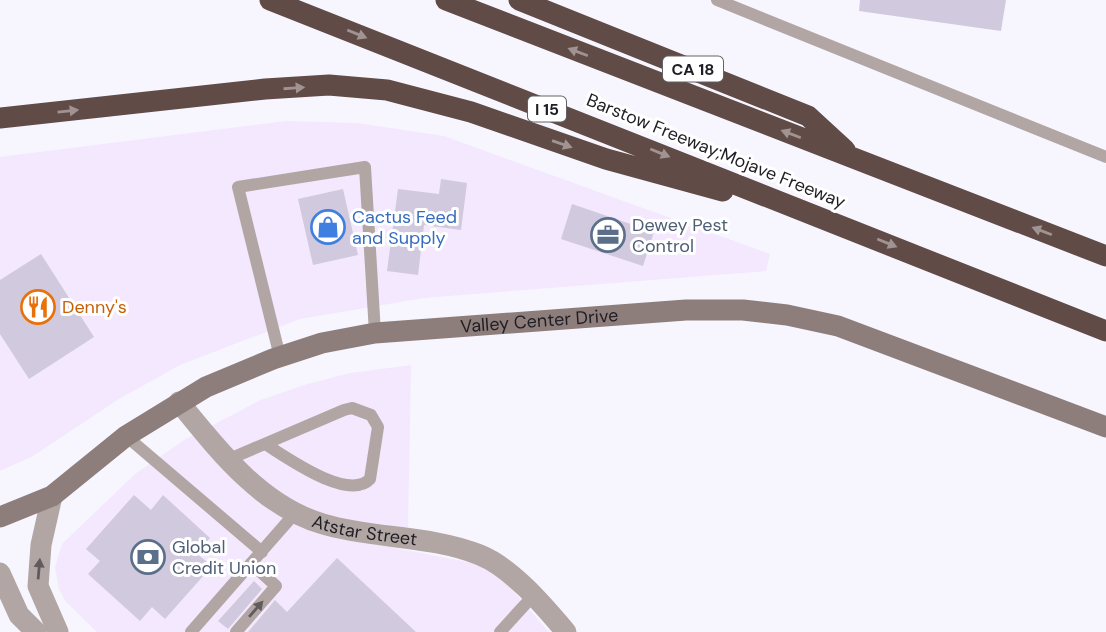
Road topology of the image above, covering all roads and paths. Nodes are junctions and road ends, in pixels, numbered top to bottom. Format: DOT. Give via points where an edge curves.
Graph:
graph roads {
  1 [pos="271,0"];
  2 [pos="446,0"];
  3 [pos="519,0"];
  4 [pos="717,0"];
  5 [pos="0,118"];
  6 [pos="1106,157"];
  7 [pos="854,159"];
  8 [pos="824,218"];
  9 [pos="1106,256"];
  10 [pos="1106,331"];
  11 [pos="375,333"];
  12 [pos="280,357"];
  13 [pos="179,402"];
  14 [pos="1106,427"];
  15 [pos="126,436"];
  16 [pos="265,444"];
  17 [pos="227,460"];
  18 [pos="52,496"];
  19 [pos="296,512"];
  20 [pos="0,517"];
  21 [pos="262,552"];
  22 [pos="251,564"];
  23 [pos="0,573"];
  24 [pos="532,597"];
  25 [pos="36,632"];
  26 [pos="58,632"];
  27 [pos="191,632"];
  28 [pos="236,632"];
  29 [pos="500,632"];
  30 [pos="566,632"];
  1 -- 8 [label="highway, Barstow Freeway;Mojave Freeway / I 15, one-way"];
  7 -- 2 [label="highway, one-way"];
  3 -- 7 [label="highway, CA 18" via="808,116"];
  4 -- 6 [label="lane"];
  5 -- 8 [label="highway, one-way" via="265,89 329,85 387,90 471,111 606,159"];
  9 -- 7 [label="highway, one-way"];
  8 -- 10 [label="highway, Barstow Freeway;Mojave Freeway / I 15, one-way"];
  11 -- 12 [label="street, Valley Center Drive"];
  11 -- 12 [label="lane" via="365,167 238,187"];
  11 -- 14 [label="street, Valley Center Drive" via="686,310 787,315 838,327"];
  12 -- 13 [label="street, Valley Center Drive" via="238,371"];
  13 -- 15 [label="street, Valley Center Drive"];
  13 -- 17 [label="street, Atstar Street"];
  15 -- 18 [label="street, Valley Center Drive"];
  15 -- 21 [label="lane"];
  16 -- 16 [label="lane" via="352,408 371,415 378,427 370,479 356,485 331,483"];
  16 -- 17 [label="lane"];
  17 -- 19 [label="street, Atstar Street"];
  18 -- 20 [label="street, Valley Center Drive"];
  26 -- 18 [label="street, one-way" via="38,586"];
  19 -- 21 [label="lane"];
  19 -- 24 [label="street, Atstar Street" via="323,524 478,554 518,580"];
  21 -- 22 [label="lane"];
  22 -- 27 [label="lane"];
  28 -- 22 [label="lane, one-way" via="276,586"];
  23 -- 25 [label="street" via="19,615"];
  24 -- 29 [label="lane"];
  24 -- 30 [label="street, Atstar Street"];
}
